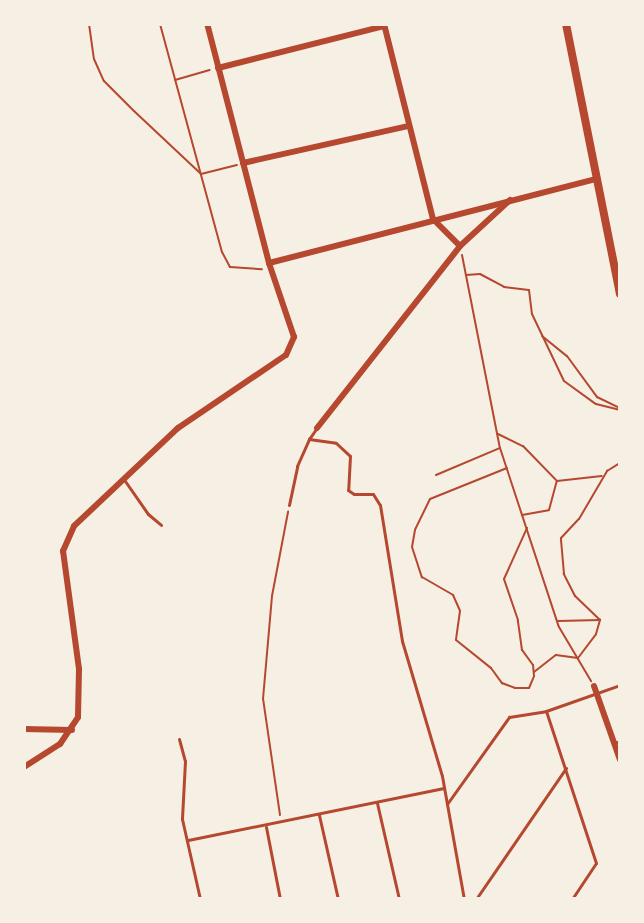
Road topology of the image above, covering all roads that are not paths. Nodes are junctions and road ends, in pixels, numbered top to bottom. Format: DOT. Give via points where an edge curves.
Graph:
graph roads {
  1 [pos="207,24"];
  2 [pos="566,24"];
  3 [pos="384,25"];
  4 [pos="218,68"];
  5 [pos="409,126"];
  6 [pos="243,163"];
  7 [pos="596,179"];
  8 [pos="513,198"];
  9 [pos="433,219"];
  10 [pos="460,246"];
  11 [pos="270,266"];
  12 [pos="620,294"];
  13 [pos="318,428"];
  14 [pos="309,439"];
  15 [pos="124,479"];
  16 [pos="289,505"];
  17 [pos="161,525"];
  18 [pos="620,685"];
  19 [pos="595,689"];
  20 [pos="546,711"];
  21 [pos="24,729"];
  22 [pos="72,730"];
  23 [pos="179,739"];
  24 [pos="617,742"];
  25 [pos="620,760"];
  26 [pos="24,767"];
  27 [pos="566,768"];
  28 [pos="444,788"];
  29 [pos="377,803"];
  30 [pos="447,804"];
  31 [pos="319,815"];
  32 [pos="266,827"];
  33 [pos="188,840"];
  34 [pos="200,899"];
  35 [pos="280,899"];
  36 [pos="338,899"];
  37 [pos="399,899"];
  38 [pos="464,899"];
  39 [pos="476,899"];
  40 [pos="572,899"];
  1 -- 4 [label="street"];
  2 -- 7 [label="street"];
  3 -- 4 [label="street"];
  3 -- 5 [label="street"];
  4 -- 6 [label="street"];
  5 -- 6 [label="street"];
  5 -- 9 [label="street"];
  6 -- 11 [label="street"];
  7 -- 8 [label="street"];
  7 -- 12 [label="street"];
  8 -- 9 [label="street"];
  8 -- 10 [label="street"];
  9 -- 10 [label="street"];
  9 -- 11 [label="street"];
  10 -- 13 [label="street"];
  11 -- 15 [label="street" via="294,337 286,356 178,428"];
  13 -- 14 [label="lane"];
  14 -- 16 [label="lane" via="297,466"];
  14 -- 28 [label="lane" via="345,447 350,456 348,490 354,494 373,494 380,505 410,674"];
  15 -- 17 [label="lane" via="148,514"];
  15 -- 22 [label="street" via="74,526 63,551 79,669 78,717"];
  18 -- 19 [label="lane"];
  19 -- 20 [label="lane"];
  19 -- 24 [label="street"];
  20 -- 27 [label="lane"];
  20 -- 30 [label="lane" via="509,717"];
  21 -- 22 [label="street"];
  22 -- 26 [label="street" via="60,744"];
  23 -- 33 [label="lane" via="185,761 182,819"];
  24 -- 25 [label="street"];
  27 -- 39 [label="lane"];
  27 -- 40 [label="lane" via="596,863"];
  28 -- 29 [label="lane"];
  28 -- 30 [label="lane"];
  29 -- 31 [label="lane"];
  29 -- 37 [label="lane"];
  30 -- 38 [label="lane"];
  31 -- 32 [label="lane"];
  31 -- 36 [label="lane"];
  32 -- 33 [label="lane"];
  32 -- 35 [label="lane"];
  33 -- 34 [label="lane"];
}
